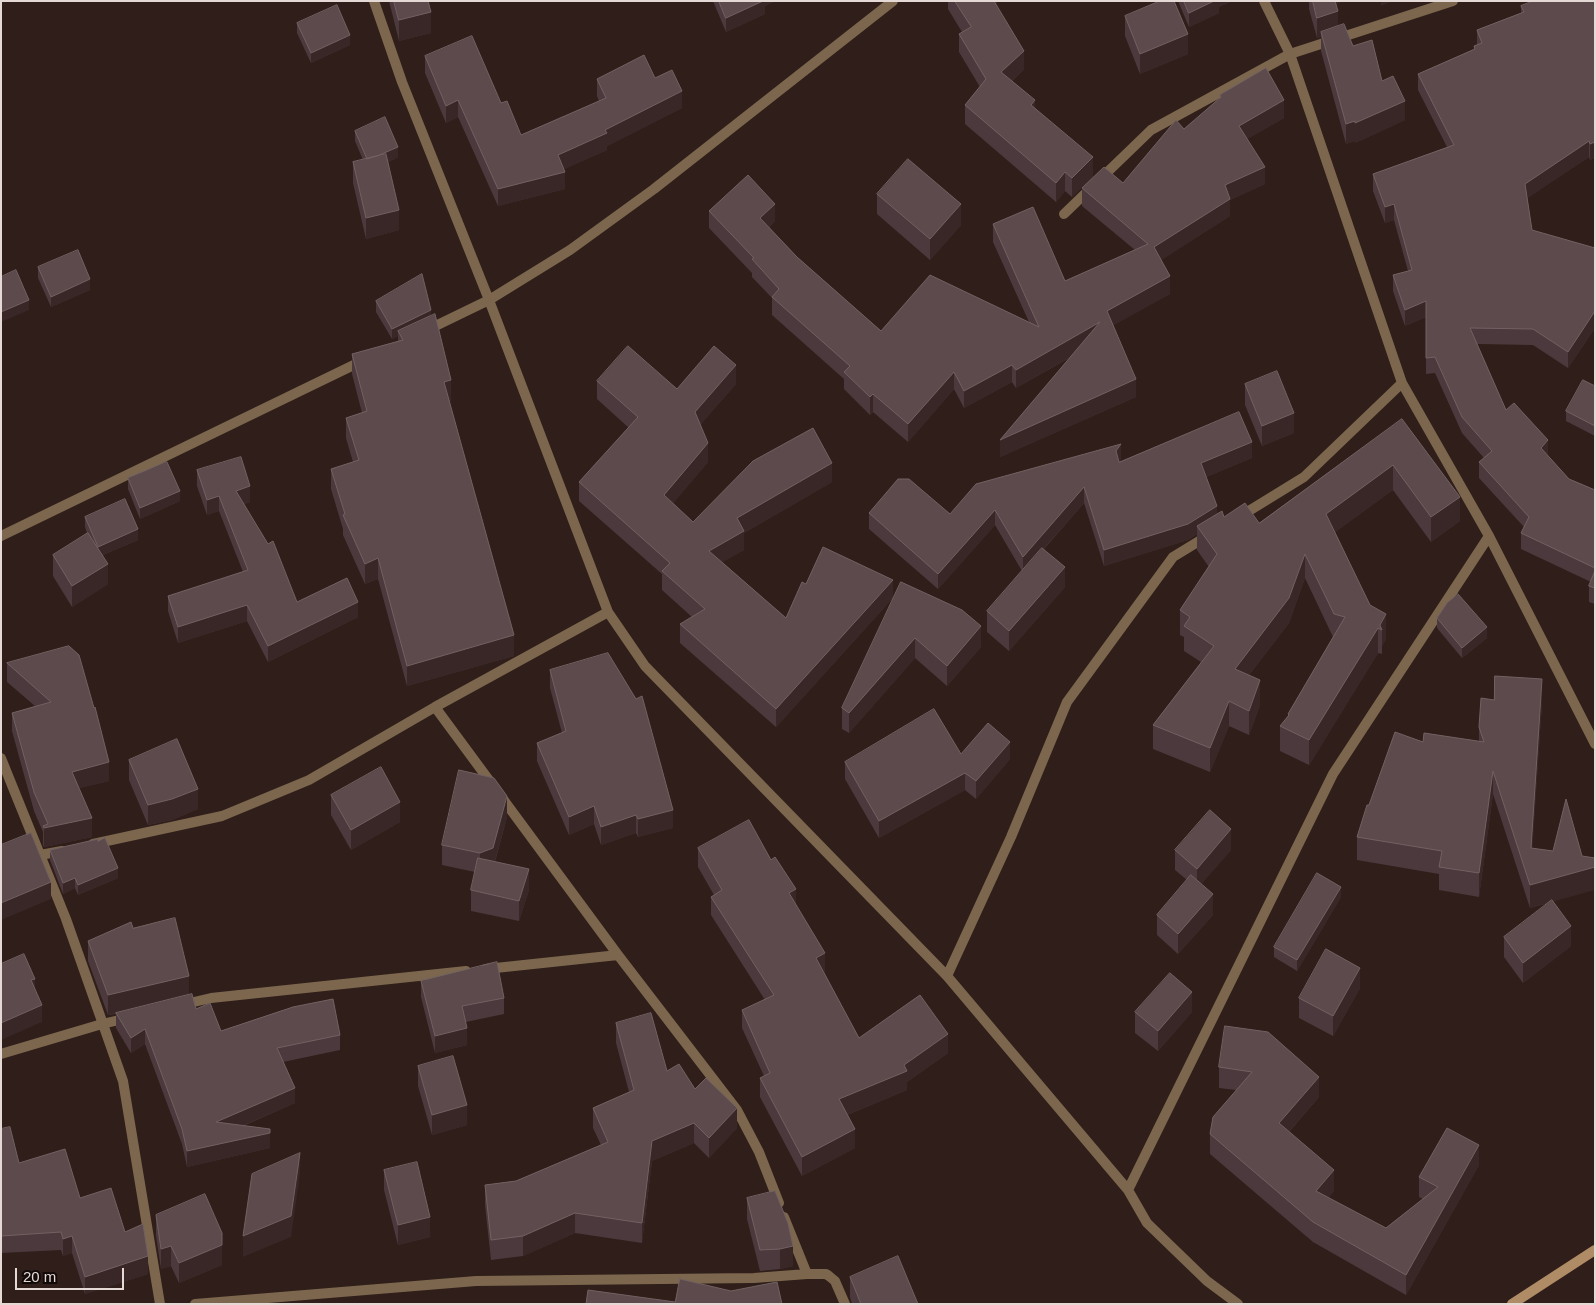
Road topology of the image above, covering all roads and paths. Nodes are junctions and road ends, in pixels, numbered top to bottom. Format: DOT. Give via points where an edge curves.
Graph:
graph roads {
  1 [pos="374,1"];
  2 [pos="893,1"];
  3 [pos="1264,1"];
  4 [pos="1453,1"];
  5 [pos="1290,54"];
  6 [pos="1064,214"];
  7 [pos="489,300"];
  8 [pos="418,334"];
  9 [pos="374,356"];
  10 [pos="1402,383"];
  11 [pos="1230,522"];
  12 [pos="1214,532"];
  13 [pos="1,536"];
  14 [pos="1489,536"];
  15 [pos="608,612"];
  16 [pos="435,707"];
  17 [pos="1595,744"];
  18 [pos="1,758"];
  19 [pos="88,845"];
  20 [pos="68,849"];
  21 [pos="40,855"];
  22 [pos="618,955"];
  23 [pos="946,976"];
  24 [pos="175,1007"];
  25 [pos="139,1015"];
  26 [pos="102,1024"];
  27 [pos="1,1054"];
  28 [pos="1128,1190"];
  29 [pos="1595,1250"];
  30 [pos="807,1274"];
  31 [pos="160,1304"];
  32 [pos="195,1304"];
  33 [pos="845,1304"];
  34 [pos="1238,1304"];
  35 [pos="1512,1304"];
  1 -- 7 [label="street" via="402,82"];
  2 -- 7 [label="street" via="654,189 570,250"];
  3 -- 5 [label="street"];
  4 -- 5 [label="street"];
  5 -- 6 [label="street" via="1151,130"];
  5 -- 10 [label="street"];
  7 -- 8 [label="street"];
  7 -- 15 [label="street"];
  9 -- 13 [label="street"];
  10 -- 11 [label="street" via="1304,477"];
  10 -- 14 [label="street"];
  12 -- 23 [label="street" via="1173,557 1067,702 1011,837"];
  14 -- 17 [label="street"];
  14 -- 28 [label="street" via="1333,774"];
  15 -- 16 [label="street"];
  15 -- 23 [label="street" via="645,666"];
  16 -- 19 [label="street" via="309,780 222,816"];
  16 -- 22 [label="street"];
  18 -- 21 [label="street"];
  20 -- 21 [label="street"];
  21 -- 26 [label="street"];
  22 -- 24 [label="street" via="211,998"];
  22 -- 30 [label="street" via="736,1110 759,1152"];
  23 -- 28 [label="street"];
  25 -- 26 [label="street"];
  26 -- 27 [label="street"];
  26 -- 31 [label="street" via="123,1081"];
  28 -- 34 [label="street" via="1146,1222 1207,1281"];
  29 -- 35 [label="main road"];
  30 -- 32 [label="street" via="754,1278 476,1281"];
  30 -- 33 [label="street" via="829,1276 835,1281"];
}
